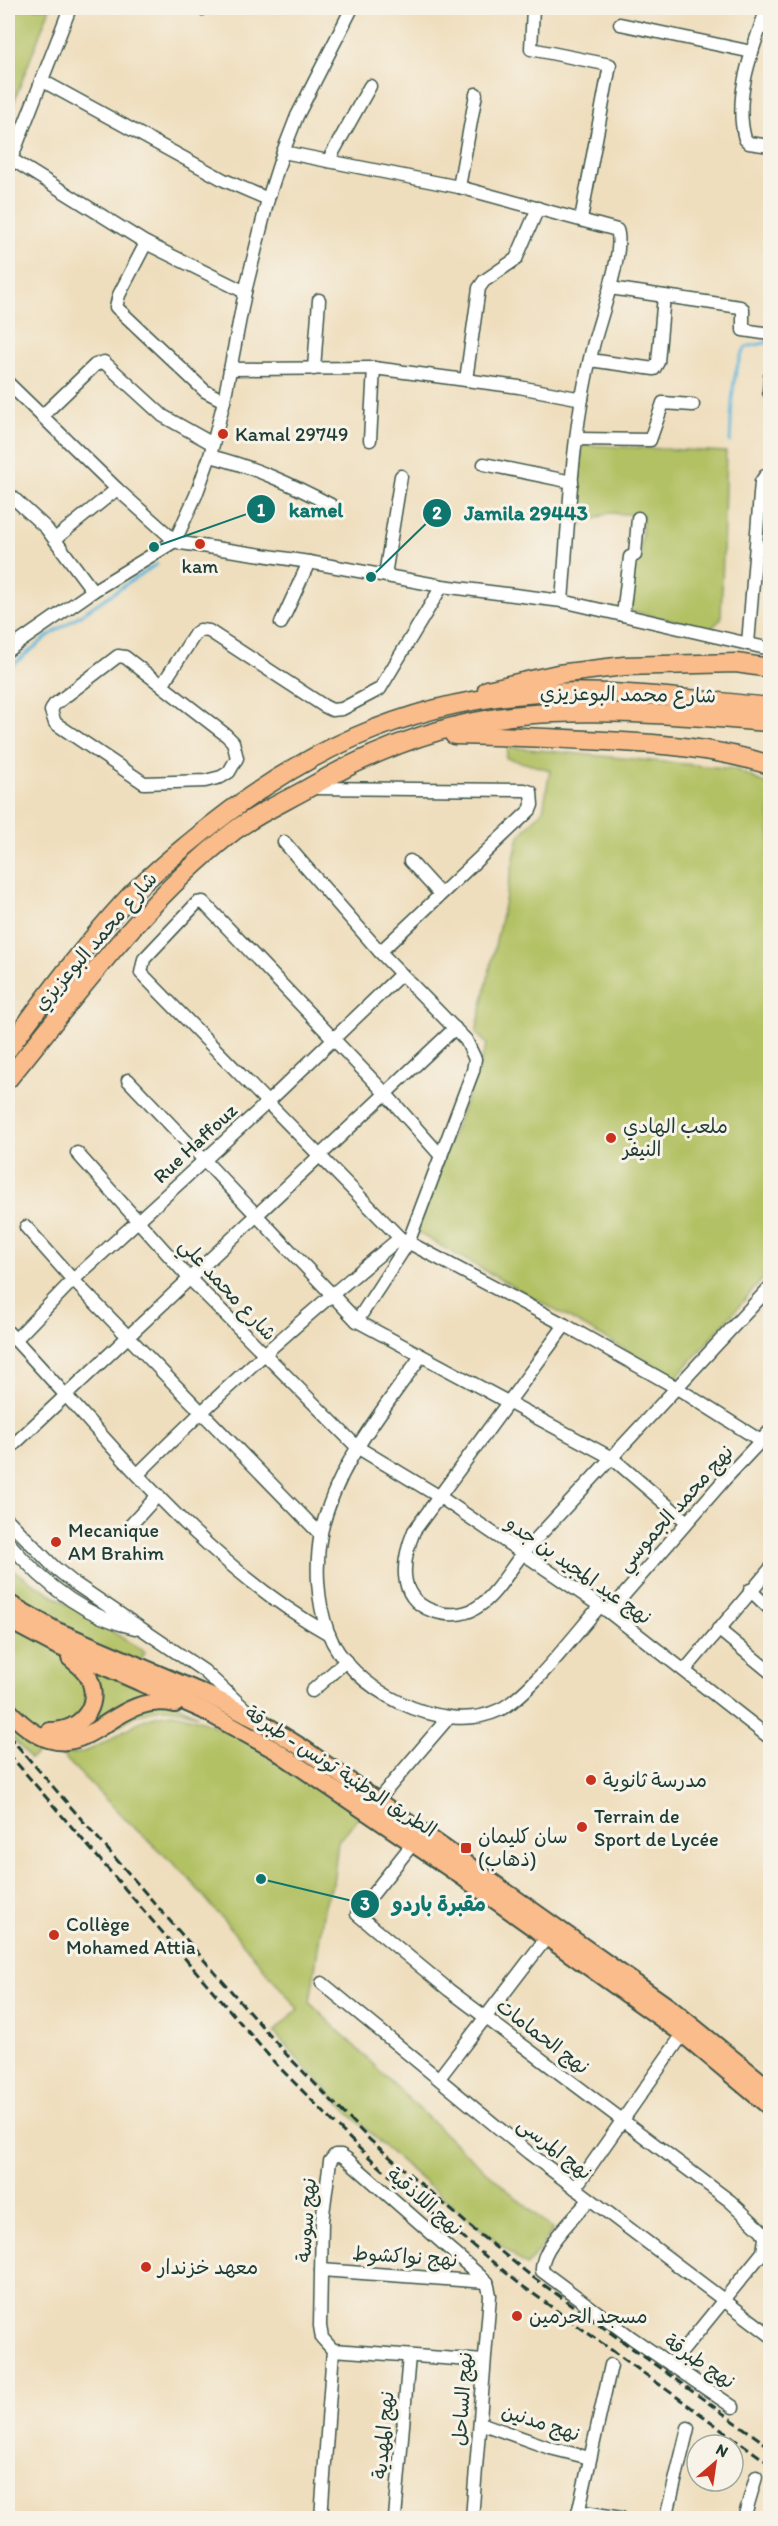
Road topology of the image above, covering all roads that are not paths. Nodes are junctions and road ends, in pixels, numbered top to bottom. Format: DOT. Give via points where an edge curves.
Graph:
graph roads {
  1 [pos="70,8"];
  2 [pos="352,8"];
  3 [pos="533,8"];
  4 [pos="767,8"];
  5 [pos="620,24"];
  6 [pos="752,52"];
  7 [pos="41,80"];
  8 [pos="370,86"];
  9 [pos="476,94"];
  10 [pos="771,146"];
  11 [pos="283,152"];
  12 [pos="328,161"];
  13 [pos="9,163"];
  14 [pos="459,187"];
  15 [pos="268,199"];
  16 [pos="538,208"];
  17 [pos="581,219"];
  18 [pos="146,243"];
  19 [pos="610,288"];
  20 [pos="245,292"];
  21 [pos="664,296"];
  22 [pos="319,300"];
  23 [pos="771,334"];
  24 [pos="590,360"];
  25 [pos="374,368"];
  26 [pos="230,369"];
  27 [pos="314,369"];
  28 [pos="771,377"];
  29 [pos="466,380"];
  30 [pos="8,383"];
  31 [pos="771,394"];
  32 [pos="582,399"];
  33 [pos="224,401"];
  34 [pos="693,405"];
  35 [pos="42,416"];
  36 [pos="577,439"];
  37 [pos="370,440"];
  38 [pos="211,450"];
  39 [pos="484,464"];
  40 [pos="771,475"];
  41 [pos="401,476"];
  42 [pos="572,482"];
  43 [pos="117,489"];
  44 [pos="8,493"];
  45 [pos="331,505"];
  46 [pos="638,518"];
  47 [pos="55,539"];
  48 [pos="175,541"];
  49 [pos="757,549"];
  50 [pos="771,549"];
  51 [pos="309,562"];
  52 [pos="384,575"];
  53 [pos="442,586"];
  54 [pos="93,591"];
  55 [pos="562,601"];
  56 [pos="623,615"];
  57 [pos="281,623"];
  58 [pos="748,644"];
  59 [pos="771,649"];
  60 [pos="8,650"];
  61 [pos="771,668"];
  62 [pos="162,685"];
  63 [pos="771,707"];
  64 [pos="426,710"];
  65 [pos="771,722"];
  66 [pos="431,734"];
  67 [pos="771,765"];
  68 [pos="308,788"];
  69 [pos="284,842"];
  70 [pos="410,861"];
  71 [pos="440,894"];
  72 [pos="380,952"];
  73 [pos="401,974"];
  74 [pos="35,1012"];
  75 [pos="53,1023"];
  76 [pos="455,1028"];
  77 [pos="333,1039"];
  78 [pos="8,1041"];
  79 [pos="8,1049"];
  80 [pos="8,1079"];
  81 [pos="128,1080"];
  82 [pos="8,1089"];
  83 [pos="385,1094"];
  84 [pos="268,1102"];
  85 [pos="77,1153"];
  86 [pos="320,1156"];
  87 [pos="441,1156"];
  88 [pos="204,1160"];
  89 [pos="257,1215"];
  90 [pos="139,1222"];
  91 [pos="26,1227"];
  92 [pos="404,1240"];
  93 [pos="190,1279"];
  94 [pos="74,1280"];
  95 [pos="771,1287"];
  96 [pos="332,1294"];
  97 [pos="357,1321"];
  98 [pos="565,1325"];
  99 [pos="11,1336"];
  100 [pos="129,1336"];
  101 [pos="265,1356"];
  102 [pos="421,1356"];
  103 [pos="677,1389"];
  104 [pos="67,1395"];
  105 [pos="510,1402"];
  106 [pos="202,1411"];
  107 [pos="771,1431"];
  108 [pos="761,1441"];
  109 [pos="357,1447"];
  110 [pos="8,1450"];
  111 [pos="612,1458"];
  112 [pos="138,1474"];
  113 [pos="158,1495"];
  114 [pos="440,1497"];
  115 [pos="8,1520"];
  116 [pos="687,1522"];
  117 [pos="128,1528"];
  118 [pos="321,1535"];
  119 [pos="8,1542"];
  120 [pos="30,1542"];
  121 [pos="16,1552"];
  122 [pos="523,1552"];
  123 [pos="771,1569"];
  124 [pos="750,1590"];
  125 [pos="8,1603"];
  126 [pos="104,1603"];
  127 [pos="771,1608"];
  128 [pos="605,1609"];
  129 [pos="96,1615"];
  130 [pos="8,1620"];
  131 [pos="718,1629"];
  132 [pos="145,1630"];
  133 [pos="328,1634"];
  134 [pos="53,1644"];
  135 [pos="346,1661"];
  136 [pos="685,1670"];
  137 [pos="771,1672"];
  138 [pos="312,1691"];
  139 [pos="8,1700"];
  140 [pos="8,1710"];
  141 [pos="203,1710"];
  142 [pos="448,1717"];
  143 [pos="261,1722"];
  144 [pos="771,1738"];
  145 [pos="377,1801"];
  146 [pos="414,1842"];
  147 [pos="547,1937"];
  148 [pos="322,1983"];
  149 [pos="486,2018"];
  150 [pos="683,2034"];
  151 [pos="439,2078"];
  152 [pos="771,2089"];
  153 [pos="771,2107"];
  154 [pos="622,2120"];
  155 [pos="364,2174"];
  156 [pos="575,2188"];
  157 [pos="589,2200"];
  158 [pos="321,2270"];
  159 [pos="486,2282"];
  160 [pos="725,2301"];
  161 [pos="771,2335"];
  162 [pos="333,2350"];
  163 [pos="409,2355"];
  164 [pos="484,2361"];
  165 [pos="611,2365"];
  166 [pos="671,2365"];
  167 [pos="733,2407"];
  168 [pos="480,2424"];
  169 [pos="688,2428"];
  170 [pos="590,2458"];
  171 [pos="756,2477"];
  172 [pos="578,2515"];
  173 [pos="321,2518"];
  174 [pos="395,2518"];
  175 [pos="472,2518"];
  176 [pos="621,2518"];
  177 [pos="666,2518"];
  178 [pos="744,2518"];
  1 -- 7 [label="street"];
  2 -- 11 [label="street"];
  3 -- 17 [label="street" via="531,49 610,65"];
  4 -- 6 [label="street"];
  5 -- 6 [label="street"];
  6 -- 10 [label="street" via="742,105 744,135 749,143"];
  7 -- 13 [label="street"];
  7 -- 15 [label="street" via="224,180"];
  8 -- 12 [label="street"];
  9 -- 14 [label="street"];
  11 -- 12 [label="street"];
  11 -- 15 [label="street"];
  12 -- 14 [label="street"];
  13 -- 18 [label="street"];
  14 -- 16 [label="street"];
  15 -- 20 [label="street"];
  16 -- 17 [label="street"];
  16 -- 29 [label="street" via="516,259 479,288"];
  17 -- 19 [label="street" via="617,230 619,242"];
  18 -- 20 [label="street"];
  18 -- 33 [label="street" via="116,307 205,391"];
  19 -- 21 [label="street"];
  19 -- 24 [label="street"];
  20 -- 26 [label="street"];
  21 -- 23 [label="street" via="740,307 743,330"];
  21 -- 24 [label="street" via="658,362 654,369"];
  22 -- 27 [label="street"];
  24 -- 32 [label="street"];
  25 -- 27 [label="street"];
  25 -- 29 [label="street"];
  25 -- 37 [label="street"];
  26 -- 27 [label="street"];
  26 -- 33 [label="street"];
  28 -- 31 [label="street"];
  29 -- 32 [label="street"];
  30 -- 35 [label="street"];
  32 -- 36 [label="street"];
  33 -- 38 [label="street"];
  34 -- 36 [label="street" via="663,403 650,440"];
  35 -- 38 [label="street" via="95,365 104,363 164,416"];
  35 -- 43 [label="street"];
  36 -- 42 [label="street"];
  38 -- 45 [label="street" via="280,478"];
  38 -- 48 [label="street"];
  39 -- 42 [label="street"];
  40 -- 49 [label="street" via="761,482"];
  41 -- 52 [label="street"];
  42 -- 55 [label="street"];
  43 -- 47 [label="street"];
  43 -- 48 [label="street"];
  44 -- 47 [label="street"];
  46 -- 56 [label="street"];
  47 -- 54 [label="street"];
  48 -- 51 [label="street"];
  48 -- 54 [label="street"];
  49 -- 50 [label="street"];
  49 -- 58 [label="street"];
  51 -- 52 [label="street"];
  51 -- 57 [label="street"];
  52 -- 53 [label="street"];
  53 -- 55 [label="street"];
  53 -- 62 [label="street" via="380,689 342,709 324,706 203,630 195,634"];
  54 -- 60 [label="street"];
  55 -- 56 [label="street"];
  56 -- 58 [label="street"];
  58 -- 59 [label="street"];
  61 -- 64 [label="highway" via="689,663 591,669 491,688"];
  62 -- 62 [label="street" via="125,657 118,656 54,705 52,718 58,727 140,782 205,781 229,772 237,758 233,742"];
  63 -- 64 [label="highway, شارع محمد البوعزيزي" via="599,692 519,695"];
  64 -- 74 [label="highway, شارع محمد البوعزيزي" via="378,726 322,753 230,810 127,898"];
  65 -- 66 [label="highway, شارع محمد البوعزيزي" via="612,712 554,713 480,721"];
  66 -- 67 [label="highway" via="643,743 705,749"];
  66 -- 68 [label="highway, شارع محمد البوعزيزي" via="383,749"];
  68 -- 71 [label="street" via="531,792 530,810"];
  68 -- 75 [label="highway, شارع محمد البوعزيزي" via="235,830 189,868 121,938"];
  69 -- 72 [label="street"];
  70 -- 71 [label="street"];
  71 -- 72 [label="street"];
  72 -- 73 [label="street"];
  73 -- 76 [label="street"];
  73 -- 77 [label="street, Rue Haffouz"];
  74 -- 78 [label="highway"];
  74 -- 79 [label="highway, شارع محمد البوعزيزي"];
  75 -- 80 [label="highway, شارع محمد البوعزيزي"];
  75 -- 82 [label="highway"];
  76 -- 83 [label="street"];
  76 -- 87 [label="street" via="475,1059"];
  77 -- 83 [label="street"];
  77 -- 84 [label="street, Rue Haffouz"];
  77 -- 84 [label="street" via="203,903 197,903 144,959 141,973"];
  81 -- 88 [label="street"];
  83 -- 86 [label="street"];
  83 -- 87 [label="street"];
  84 -- 86 [label="street"];
  84 -- 88 [label="street, Rue Haffouz"];
  85 -- 90 [label="street, شارع محمد علي"];
  86 -- 89 [label="street"];
  86 -- 92 [label="street"];
  87 -- 92 [label="street"];
  88 -- 89 [label="street"];
  88 -- 90 [label="street, Rue Haffouz"];
  89 -- 93 [label="street"];
  89 -- 96 [label="street"];
  90 -- 93 [label="street, شارع محمد علي"];
  90 -- 94 [label="street, Rue Haffouz"];
  91 -- 94 [label="street"];
  92 -- 96 [label="street"];
  92 -- 97 [label="street"];
  92 -- 98 [label="street"];
  93 -- 100 [label="street"];
  93 -- 101 [label="street, شارع محمد علي"];
  94 -- 99 [label="street, Rue Haffouz"];
  94 -- 100 [label="street"];
  95 -- 103 [label="street"];
  96 -- 97 [label="street"];
  96 -- 101 [label="street"];
  97 -- 102 [label="street"];
  98 -- 103 [label="street"];
  98 -- 105 [label="street"];
  99 -- 104 [label="street"];
  100 -- 104 [label="street"];
  100 -- 106 [label="street"];
  101 -- 106 [label="street"];
  101 -- 109 [label="street, شارع محمد علي"];
  102 -- 105 [label="street"];
  102 -- 109 [label="street"];
  103 -- 108 [label="street"];
  103 -- 111 [label="street"];
  104 -- 110 [label="street"];
  104 -- 112 [label="street"];
  105 -- 111 [label="street"];
  105 -- 114 [label="street"];
  106 -- 112 [label="street"];
  106 -- 118 [label="street"];
  107 -- 108 [label="street, نهج محمد الجموسي"];
  108 -- 116 [label="street, نهج محمد الجموسي"];
  109 -- 114 [label="street, نهج عبد المجيد بن جدو"];
  109 -- 118 [label="street" via="336,1486"];
  111 -- 116 [label="street"];
  111 -- 122 [label="street"];
  112 -- 113 [label="street"];
  113 -- 117 [label="street"];
  113 -- 133 [label="street" via="224,1560"];
  114 -- 122 [label="street, نهج عبد المجيد بن جدو"];
  114 -- 122 [label="street" via="414,1531 406,1552 408,1588 426,1609 451,1615 480,1606"];
  115 -- 120 [label="street"];
  116 -- 128 [label="street, نهج محمد الجموسي"];
  118 -- 133 [label="street" via="318,1583"];
  119 -- 121 [label="street"];
  120 -- 121 [label="street"];
  120 -- 126 [label="street" via="65,1576"];
  121 -- 129 [label="street" via="52,1586"];
  122 -- 128 [label="street, نهج عبد المجيد بن جدو"];
  123 -- 124 [label="street"];
  124 -- 127 [label="street"];
  124 -- 131 [label="street"];
  125 -- 143 [label="main road, الطريق الوطنية تونس - طبرقة" via="55,1630 161,1673"];
  126 -- 129 [label="street"];
  126 -- 132 [label="street"];
  128 -- 136 [label="street, نهج عبد المجيد بن جدو"];
  128 -- 142 [label="street, نهج محمد الجموسي" via="516,1700 496,1712"];
  129 -- 132 [label="street"];
  130 -- 134 [label="main road, الطريق الوطنية تونس - طبرقة"];
  131 -- 136 [label="street"];
  131 -- 137 [label="street"];
  132 -- 143 [label="street" via="204,1671"];
  133 -- 135 [label="street, نهج محمد الجموسي"];
  134 -- 139 [label="main road" via="89,1677 92,1701 81,1723 71,1729 50,1731 27,1720"];
  134 -- 141 [label="main road, الطريق الوطنية تونس - طبرقة"];
  135 -- 138 [label="street"];
  135 -- 142 [label="street, نهج محمد الجموسي" via="391,1699 409,1708"];
  136 -- 144 [label="street, نهج عبد المجيد بن جدو"];
  140 -- 141 [label="main road" via="34,1735 61,1742 91,1734 122,1714 148,1704 164,1701"];
  141 -- 146 [label="main road, الطريق الوطنية تونس - طبرقة" via="275,1750"];
  142 -- 145 [label="street"];
  143 -- 145 [label="main road, الطريق الوطنية تونس - طبرقة"];
  145 -- 152 [label="main road, الطريق الوطنية تونس - طبرقة" via="670,2008"];
  146 -- 147 [label="main road, الطريق الوطنية تونس - طبرقة"];
  146 -- 149 [label="street, نهج الحمامات" via="357,1914"];
  147 -- 149 [label="street"];
  147 -- 150 [label="main road, الطريق الوطنية تونس - طبرقة"];
  148 -- 151 [label="street, نهج المرسى"];
  149 -- 151 [label="street"];
  149 -- 154 [label="street, نهج الحمامات"];
  150 -- 153 [label="main road, الطريق الوطنية تونس - طبرقة"];
  150 -- 154 [label="street"];
  151 -- 156 [label="street, نهج المرسى"];
  154 -- 156 [label="street"];
  154 -- 160 [label="street, نهج الحمامات" via="730,2201 765,2238 763,2252"];
  155 -- 158 [label="street, نهج سوسة" via="341,2155 330,2161 322,2221"];
  155 -- 159 [label="street, نهج اللاذقية"];
  156 -- 157 [label="street, نهج المرسى"];
  157 -- 160 [label="street, نهج المرسى"];
  157 -- 166 [label="street, نهج طبرقة" via="545,2252 542,2271"];
  158 -- 159 [label="street, نهج نواكشوط"];
  158 -- 162 [label="street, نهج سوسة" via="320,2326 322,2338"];
  159 -- 164 [label="street, نهج الساحل" via="490,2295"];
  160 -- 161 [label="street, نهج المرسى"];
  160 -- 166 [label="street"];
  162 -- 163 [label="street"];
  162 -- 173 [label="street"];
  163 -- 164 [label="street"];
  163 -- 174 [label="street, نهج المهدية"];
  164 -- 168 [label="street, نهج الساحل"];
  165 -- 170 [label="street, نهج مدنين"];
  166 -- 167 [label="street, نهج طبرقة"];
  168 -- 170 [label="street, نهج مدنين"];
  168 -- 175 [label="street, نهج الساحل"];
  169 -- 177 [label="street"];
  170 -- 172 [label="street, نهج مدنين"];
  171 -- 178 [label="street"];
  172 -- 176 [label="street"];
}
